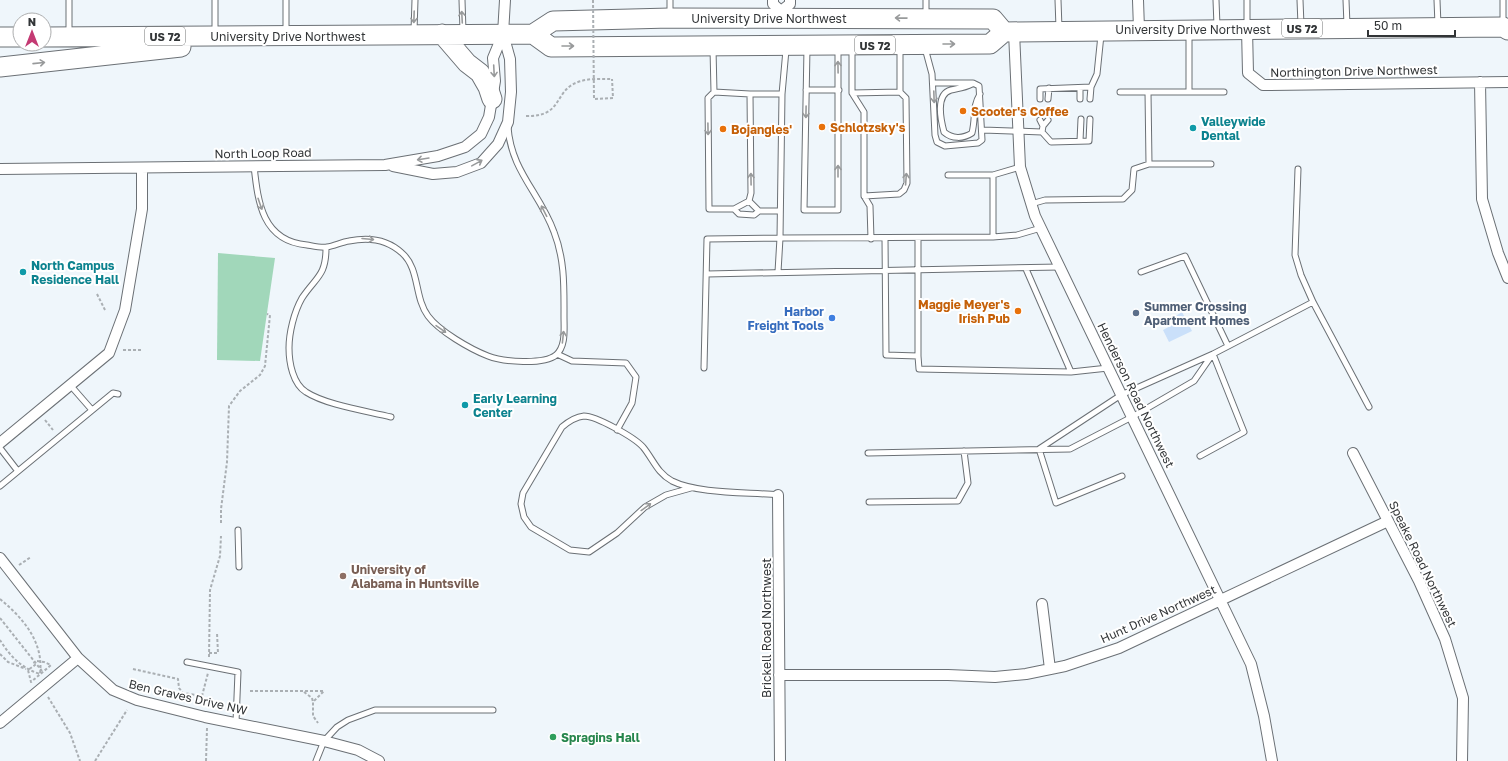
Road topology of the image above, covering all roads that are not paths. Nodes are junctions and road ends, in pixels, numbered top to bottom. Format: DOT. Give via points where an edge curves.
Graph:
graph roads {
  1 [pos="69,0"];
  2 [pos="215,0"];
  3 [pos="286,0"];
  4 [pos="415,0"];
  5 [pos="462,0"];
  6 [pos="504,0"];
  7 [pos="773,0"];
  8 [pos="790,0"];
  9 [pos="926,0"];
  10 [pos="1058,0"];
  11 [pos="1138,0"];
  12 [pos="1216,0"];
  13 [pos="1247,0"];
  14 [pos="1300,0"];
  15 [pos="1346,0"];
  16 [pos="1437,0"];
  17 [pos="1504,0"];
  18 [pos="670,9"];
  19 [pos="781,15"];
  20 [pos="824,18"];
  21 [pos="926,19"];
  22 [pos="1506,27"];
  23 [pos="1301,28"];
  24 [pos="1347,28"];
  25 [pos="1438,28"];
  26 [pos="1139,29"];
  27 [pos="1189,29"];
  28 [pos="1217,29"];
  29 [pos="1247,29"];
  30 [pos="1102,30"];
  31 [pos="1059,31"];
  32 [pos="1009,32"];
  33 [pos="442,34"];
  34 [pos="463,34"];
  35 [pos="503,34"];
  36 [pos="533,34"];
  37 [pos="414,35"];
  38 [pos="215,36"];
  39 [pos="294,36"];
  40 [pos="0,37"];
  41 [pos="12,37"];
  42 [pos="52,37"];
  43 [pos="69,37"];
  44 [pos="742,45"];
  45 [pos="786,45"];
  46 [pos="807,45"];
  47 [pos="845,45"];
  48 [pos="900,45"];
  49 [pos="925,45"];
  50 [pos="713,46"];
  51 [pos="0,67"];
  52 [pos="1480,82"];
  53 [pos="1508,82"];
  54 [pos="933,83"];
  55 [pos="973,83"];
  56 [pos="1091,87"];
  57 [pos="1049,88"];
  58 [pos="1080,88"];
  59 [pos="806,90"];
  60 [pos="839,90"];
  61 [pos="714,92"];
  62 [pos="900,92"];
  63 [pos="1120,92"];
  64 [pos="1148,92"];
  65 [pos="1189,92"];
  66 [pos="1224,92"];
  67 [pos="852,93"];
  68 [pos="750,94"];
  69 [pos="782,94"];
  70 [pos="980,94"];
  71 [pos="492,99"];
  72 [pos="1040,99"];
  73 [pos="1048,99"];
  74 [pos="1080,99"];
  75 [pos="1090,99"];
  76 [pos="1080,119"];
  77 [pos="1090,119"];
  78 [pos="1040,120"];
  79 [pos="1048,120"];
  80 [pos="508,122"];
  81 [pos="1042,126"];
  82 [pos="983,130"];
  83 [pos="1019,130"];
  84 [pos="1042,132"];
  85 [pos="1080,141"];
  86 [pos="1149,164"];
  87 [pos="1210,164"];
  88 [pos="385,165"];
  89 [pos="254,166"];
  90 [pos="1020,167"];
  91 [pos="142,168"];
  92 [pos="0,169"];
  93 [pos="1298,170"];
  94 [pos="948,175"];
  95 [pos="993,175"];
  96 [pos="864,196"];
  97 [pos="749,201"];
  98 [pos="1031,204"];
  99 [pos="734,209"];
  100 [pos="759,211"];
  101 [pos="780,211"];
  102 [pos="1041,228"];
  103 [pos="780,238"];
  104 [pos="885,238"];
  105 [pos="918,238"];
  106 [pos="993,238"];
  107 [pos="871,239"];
  108 [pos="326,248"];
  109 [pos="1060,267"];
  110 [pos="1026,268"];
  111 [pos="886,271"];
  112 [pos="919,271"];
  113 [pos="778,272"];
  114 [pos="1142,272"];
  115 [pos="707,274"];
  116 [pos="1508,278"];
  117 [pos="1313,302"];
  118 [pos="1228,346"];
  119 [pos="557,354"];
  120 [pos="1213,354"];
  121 [pos="918,356"];
  122 [pos="704,368"];
  123 [pos="1108,368"];
  124 [pos="1071,372"];
  125 [pos="71,386"];
  126 [pos="118,394"];
  127 [pos="1121,395"];
  128 [pos="1369,407"];
  129 [pos="92,410"];
  130 [pos="391,417"];
  131 [pos="1132,418"];
  132 [pos="617,430"];
  133 [pos="0,443"];
  134 [pos="0,448"];
  135 [pos="1039,450"];
  136 [pos="964,451"];
  137 [pos="868,453"];
  138 [pos="1353,453"];
  139 [pos="1200,456"];
  140 [pos="17,470"];
  141 [pos="1122,476"];
  142 [pos="0,486"];
  143 [pos="691,488"];
  144 [pos="778,494"];
  145 [pos="869,502"];
  146 [pos="1388,521"];
  147 [pos="238,530"];
  148 [pos="0,558"];
  149 [pos="239,567"];
  150 [pos="1220,600"];
  151 [pos="1042,604"];
  152 [pos="78,658"];
  153 [pos="187,662"];
  154 [pos="1050,669"];
  155 [pos="779,675"];
  156 [pos="493,710"];
  157 [pos="236,722"];
  158 [pos="0,723"];
  159 [pos="324,741"];
  160 [pos="316,761"];
  161 [pos="379,761"];
  162 [pos="780,761"];
  163 [pos="1272,761"];
  164 [pos="1462,761"];
  1 -- 43 [label="lane"];
  2 -- 38 [label="lane"];
  3 -- 39 [label="lane"];
  4 -- 37 [label="lane, one-way"];
  34 -- 5 [label="lane, one-way"];
  6 -- 35 [label="street"];
  7 -- 19 [label="street"];
  8 -- 19 [label="street" via="790,4"];
  9 -- 21 [label="lane"];
  10 -- 31 [label="lane"];
  11 -- 26 [label="street"];
  12 -- 28 [label="lane"];
  13 -- 29 [label="lane"];
  14 -- 23 [label="lane"];
  15 -- 24 [label="lane"];
  16 -- 25 [label="lane"];
  17 -- 22 [label="lane"];
  18 -- 19 [label="highway, University Drive Northwest / US 72"];
  18 -- 36 [label="highway, University Drive Northwest / US 72" via="553,21"];
  19 -- 20 [label="highway, University Drive Northwest / US 72"];
  19 -- 44 [label="highway" via="778,29 753,32"];
  21 -- 20 [label="highway, University Drive Northwest / US 72, one-way"];
  20 -- 45 [label="highway" via="809,31 793,32 787,38"];
  21 -- 32 [label="highway, University Drive Northwest / US 72" via="993,19"];
  22 -- 25 [label="highway, University Drive Northwest / US 72"];
  23 -- 24 [label="highway, University Drive Northwest / US 72"];
  23 -- 29 [label="highway, University Drive Northwest / US 72"];
  24 -- 25 [label="highway, University Drive Northwest / US 72"];
  26 -- 27 [label="highway, University Drive Northwest / US 72"];
  26 -- 30 [label="highway, University Drive Northwest / US 72"];
  27 -- 28 [label="highway, University Drive Northwest / US 72"];
  27 -- 65 [label="lane"];
  28 -- 29 [label="highway, University Drive Northwest / US 72"];
  29 -- 52 [label="street, Northington Drive Northwest" via="1248,73 1262,85"];
  30 -- 31 [label="highway, University Drive Northwest / US 72"];
  30 -- 56 [label="lane" via="1097,74"];
  31 -- 32 [label="highway, University Drive Northwest / US 72"];
  49 -- 32 [label="highway, US 72, one-way" via="990,44"];
  32 -- 83 [label="street, Henderson Road Northwest"];
  33 -- 34 [label="highway, University Drive Northwest / US 72"];
  33 -- 37 [label="highway, University Drive Northwest / US 72"];
  33 -- 71 [label="highway" via="480,73"];
  34 -- 35 [label="highway, University Drive Northwest / US 72"];
  35 -- 36 [label="highway, University Drive Northwest / US 72"];
  35 -- 71 [label="street, North Loop Road, one-way" via="493,58 495,81"];
  35 -- 80 [label="street, North Loop Road" via="510,59 511,92"];
  36 -- 50 [label="highway, US 72, one-way" via="551,46"];
  37 -- 39 [label="highway, University Drive Northwest / US 72"];
  38 -- 39 [label="highway, University Drive Northwest / US 72"];
  38 -- 43 [label="highway, University Drive Northwest / US 72"];
  51 -- 39 [label="highway, one-way"];
  40 -- 41 [label="highway"];
  42 -- 43 [label="highway, University Drive Northwest / US 72"];
  44 -- 45 [label="highway, US 72"];
  44 -- 50 [label="highway, US 72"];
  45 -- 46 [label="highway, US 72"];
  45 -- 69 [label="lane"];
  46 -- 47 [label="highway, US 72"];
  46 -- 59 [label="lane"];
  47 -- 48 [label="highway, US 72"];
  60 -- 47 [label="lane, one-way"];
  47 -- 67 [label="lane"];
  48 -- 49 [label="highway, US 72"];
  48 -- 62 [label="lane"];
  49 -- 54 [label="lane"];
  50 -- 61 [label="lane"];
  52 -- 53 [label="street, Northington Drive Northwest"];
  52 -- 116 [label="street" via="1482,199"];
  54 -- 55 [label="lane"];
  54 -- 82 [label="lane, one-way" via="937,142 945,146 978,143 982,140"];
  55 -- 70 [label="lane" via="979,86"];
  55 -- 70 [label="lane" via="963,89 950,90 943,96 940,106 944,132 950,137 972,133 976,118 974,104"];
  56 -- 58 [label="lane"];
  56 -- 75 [label="lane"];
  57 -- 58 [label="lane"];
  57 -- 72 [label="lane" via="1040,89"];
  57 -- 73 [label="lane"];
  58 -- 74 [label="lane"];
  59 -- 60 [label="lane"];
  59 -- 60 [label="lane, one-way" via="804,210 838,210"];
  61 -- 68 [label="lane"];
  61 -- 99 [label="lane, one-way" via="708,98 709,209"];
  62 -- 67 [label="lane"];
  96 -- 62 [label="lane, one-way" via="899,194 907,183 906,98"];
  63 -- 64 [label="lane"];
  64 -- 65 [label="lane"];
  64 -- 86 [label="lane"];
  65 -- 66 [label="lane"];
  67 -- 96 [label="lane" via="864,112"];
  68 -- 69 [label="lane"];
  97 -- 68 [label="lane, one-way"];
  69 -- 101 [label="lane"];
  70 -- 82 [label="lane"];
  71 -- 88 [label="street, North Loop Road, one-way" via="489,118 481,134 465,147 438,156"];
  76 -- 85 [label="lane"];
  77 -- 85 [label="lane" via="1089,141"];
  78 -- 81 [label="lane"];
  79 -- 81 [label="lane"];
  88 -- 80 [label="street, North Loop Road, one-way" via="433,174 457,172 480,162 498,144"];
  119 -- 80 [label="lane, one-way" via="564,342 564,271 560,251 554,231 518,167 509,144"];
  81 -- 84 [label="lane"];
  82 -- 83 [label="lane"];
  83 -- 84 [label="lane"];
  83 -- 90 [label="street, Henderson Road Northwest"];
  84 -- 85 [label="lane" via="1051,142"];
  86 -- 87 [label="lane"];
  86 -- 98 [label="lane" via="1134,169 1132,190 1123,199 1045,200"];
  88 -- 89 [label="street, North Loop Road"];
  89 -- 91 [label="street, North Loop Road"];
  89 -- 108 [label="lane, one-way" via="258,201 267,222 280,236 299,245"];
  90 -- 95 [label="lane"];
  90 -- 98 [label="street, Henderson Road Northwest"];
  91 -- 92 [label="street"];
  91 -- 125 [label="street" via="142,209 125,310 109,353"];
  93 -- 117 [label="lane" via="1295,255"];
  94 -- 95 [label="lane"];
  95 -- 106 [label="lane"];
  96 -- 107 [label="lane" via="870,206"];
  97 -- 99 [label="lane"];
  97 -- 100 [label="lane"];
  98 -- 102 [label="street, Henderson Road Northwest"];
  99 -- 100 [label="lane" via="740,214 754,215"];
  100 -- 101 [label="lane"];
  101 -- 103 [label="lane"];
  102 -- 106 [label="lane"];
  102 -- 109 [label="street, Henderson Road Northwest"];
  103 -- 107 [label="lane"];
  103 -- 113 [label="lane"];
  103 -- 115 [label="lane" via="707,239"];
  104 -- 105 [label="lane"];
  104 -- 107 [label="lane"];
  104 -- 111 [label="lane"];
  105 -- 106 [label="lane"];
  105 -- 112 [label="lane"];
  108 -- 119 [label="lane, one-way" via="366,238 386,242 403,253 414,271 427,315 438,328 489,357 512,361 546,361"];
  108 -- 130 [label="lane" via="326,262 320,277 302,299 289,340 289,358 295,379 305,392 322,400"];
  109 -- 110 [label="lane"];
  109 -- 123 [label="street, Henderson Road Northwest"];
  110 -- 112 [label="lane"];
  110 -- 124 [label="lane"];
  111 -- 112 [label="lane"];
  111 -- 113 [label="lane"];
  111 -- 121 [label="lane" via="886,355"];
  112 -- 121 [label="lane"];
  113 -- 115 [label="lane"];
  114 -- 118 [label="lane" via="1185,256"];
  115 -- 122 [label="lane"];
  117 -- 118 [label="lane"];
  117 -- 128 [label="lane"];
  118 -- 120 [label="lane"];
  119 -- 132 [label="lane" via="572,361 626,363 636,377 632,403"];
  120 -- 127 [label="lane"];
  120 -- 131 [label="lane" via="1194,381"];
  120 -- 139 [label="lane" via="1244,432"];
  121 -- 124 [label="lane" via="919,370"];
  123 -- 124 [label="lane"];
  123 -- 127 [label="street, Henderson Road Northwest"];
  125 -- 129 [label="lane"];
  125 -- 133 [label="street"];
  126 -- 129 [label="lane" via="113,393"];
  127 -- 131 [label="street, Henderson Road Northwest"];
  127 -- 135 [label="lane"];
  129 -- 140 [label="lane"];
  131 -- 135 [label="lane" via="1070,449"];
  131 -- 150 [label="street, Henderson Road Northwest"];
  132 -- 143 [label="lane" via="643,447 659,472 672,481"];
  132 -- 143 [label="lane, one-way" via="584,416 572,419 562,426 523,493 521,504 524,517 531,527 570,550 589,552 617,534 645,507 666,495"];
  134 -- 140 [label="lane"];
  135 -- 136 [label="lane"];
  135 -- 141 [label="lane" via="1056,503"];
  136 -- 137 [label="lane"];
  136 -- 145 [label="lane" via="968,483 958,501"];
  138 -- 146 [label="street, Speake Road Northwest"];
  140 -- 142 [label="lane"];
  143 -- 144 [label="lane"];
  144 -- 155 [label="street, Brickell Road Northwest"];
  146 -- 150 [label="street, Hunt Drive Northwest"];
  146 -- 164 [label="street, Speake Road Northwest" via="1445,639 1463,698"];
  147 -- 149 [label="lane"];
  148 -- 152 [label="street, Ben Graves Drive NW"];
  150 -- 154 [label="street, Hunt Drive Northwest" via="1119,648"];
  150 -- 163 [label="street, Henderson Road Northwest" via="1251,664"];
  151 -- 154 [label="street"];
  152 -- 157 [label="street, Ben Graves Drive NW" via="113,690 126,697"];
  152 -- 158 [label="street"];
  153 -- 157 [label="lane" via="238,672"];
  154 -- 155 [label="street, Hunt Drive Northwest" via="995,677"];
  155 -- 162 [label="street, Brickell Road Northwest"];
  156 -- 159 [label="lane" via="375,710 348,720"];
  157 -- 159 [label="street, Ben Graves Drive NW"];
  159 -- 160 [label="lane"];
  159 -- 161 [label="street, Ben Graves Drive NW" via="358,750"];
}
